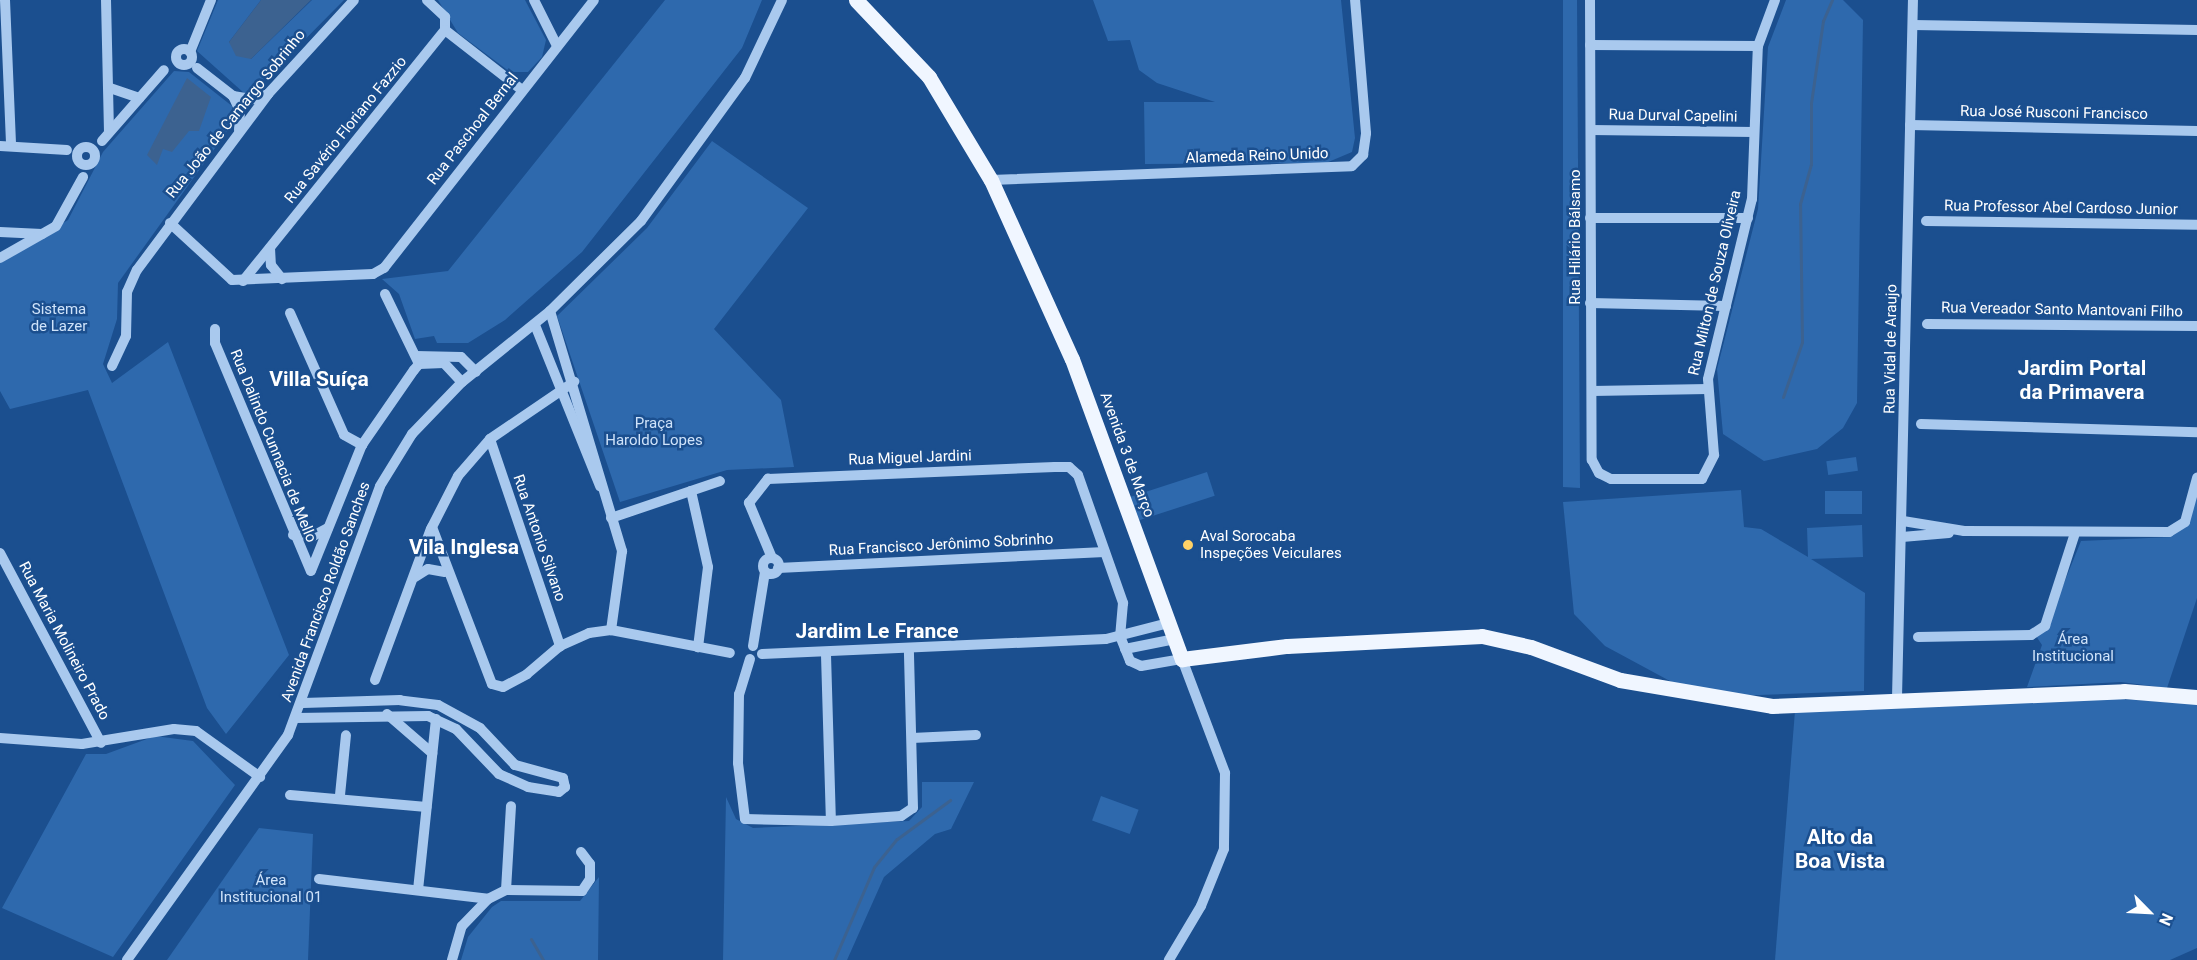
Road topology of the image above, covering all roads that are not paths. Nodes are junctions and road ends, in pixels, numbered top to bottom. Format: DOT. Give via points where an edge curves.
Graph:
graph roads {
  1 [pos="5,0"];
  2 [pos="106,0"];
  3 [pos="211,0"];
  4 [pos="354,0"];
  5 [pos="427,0"];
  6 [pos="534,0"];
  7 [pos="594,0"];
  8 [pos="856,0"];
  9 [pos="1355,0"];
  10 [pos="1590,0"];
  11 [pos="1775,0"];
  12 [pos="1913,0"];
  13 [pos="780,2"];
  14 [pos="1912,25"];
  15 [pos="445,30"];
  16 [pos="2197,30"];
  17 [pos="1590,45"];
  18 [pos="1758,45"];
  19 [pos="557,46"];
  20 [pos="190,53"];
  21 [pos="180,61"];
  22 [pos="197,68"];
  23 [pos="110,88"];
  24 [pos="522,90"];
  25 [pos="268,94"];
  26 [pos="233,96"];
  27 [pos="139,99"];
  28 [pos="1910,125"];
  29 [pos="1591,130"];
  30 [pos="109,131"];
  31 [pos="2197,131"];
  32 [pos="239,132"];
  33 [pos="1754,132"];
  34 [pos="102,141"];
  35 [pos="5,146"];
  36 [pos="84,147"];
  37 [pos="67,150"];
  38 [pos="93,160"];
  39 [pos="78,161"];
  40 [pos="83,177"];
  41 [pos="991,180"];
  42 [pos="1590,218"];
  43 [pos="1748,218"];
  44 [pos="1926,221"];
  45 [pos="170,223"];
  46 [pos="2197,225"];
  47 [pos="0,232"];
  48 [pos="45,234"];
  49 [pos="270,248"];
  50 [pos="0,256"];
  51 [pos="282,279"];
  52 [pos="238,281"];
  53 [pos="385,294"];
  54 [pos="1590,303"];
  55 [pos="1725,306"];
  56 [pos="550,311"];
  57 [pos="290,313"];
  58 [pos="1927,324"];
  59 [pos="535,325"];
  60 [pos="2197,326"];
  61 [pos="215,329"];
  62 [pos="418,360"];
  63 [pos="112,366"];
  64 [pos="476,372"];
  65 [pos="462,382"];
  66 [pos="574,382"];
  67 [pos="564,389"];
  68 [pos="1708,389"];
  69 [pos="1592,391"];
  70 [pos="1921,424"];
  71 [pos="2197,432"];
  72 [pos="490,439"];
  73 [pos="362,445"];
  74 [pos="1599,473"];
  75 [pos="2197,477"];
  76 [pos="720,482"];
  77 [pos="691,491"];
  78 [pos="615,521"];
  79 [pos="1903,521"];
  80 [pos="432,527"];
  81 [pos="328,528"];
  82 [pos="1964,531"];
  83 [pos="2075,533"];
  84 [pos="293,535"];
  85 [pos="1902,537"];
  86 [pos="1105,552"];
  87 [pos="0,553"];
  88 [pos="775,563"];
  89 [pos="446,572"];
  90 [pos="415,577"];
  91 [pos="1169,623"];
  92 [pos="611,630"];
  93 [pos="1120,636"];
  94 [pos="1918,637"];
  95 [pos="1175,639"];
  96 [pos="560,646"];
  97 [pos="753,646"];
  98 [pos="698,647"];
  99 [pos="1125,649"];
  100 [pos="909,651"];
  101 [pos="730,653"];
  102 [pos="762,654"];
  103 [pos="826,656"];
  104 [pos="750,659"];
  105 [pos="1182,659"];
  106 [pos="375,680"];
  107 [pos="2197,697"];
  108 [pos="1897,698"];
  109 [pos="303,703"];
  110 [pos="387,714"];
  111 [pos="296,718"];
  112 [pos="436,719"];
  113 [pos="456,729"];
  114 [pos="346,735"];
  115 [pos="976,735"];
  116 [pos="0,738"];
  117 [pos="912,738"];
  118 [pos="101,743"];
  119 [pos="501,751"];
  120 [pos="432,753"];
  121 [pos="499,774"];
  122 [pos="260,777"];
  123 [pos="290,795"];
  124 [pos="340,795"];
  125 [pos="510,806"];
  126 [pos="426,807"];
  127 [pos="831,821"];
  128 [pos="581,852"];
  129 [pos="319,879"];
  130 [pos="418,890"];
  131 [pos="506,890"];
  132 [pos="455,895"];
  133 [pos="488,899"];
  134 [pos="470,914"];
  135 [pos="127,960"];
  136 [pos="452,960"];
  137 [pos="1169,960"];
  1 -- 35 [label="street"];
  2 -- 23 [label="street"];
  3 -- 20 [label="street"];
  4 -- 25 [label="street, Rua João de Camargo Sobrinho"];
  5 -- 15 [label="street" via="445,16"];
  6 -- 19 [label="street"];
  7 -- 19 [label="street, Rua Paschoal Bernal"];
  8 -- 41 [label="main road, Avenida 3 de Março" via="929,77"];
  9 -- 41 [label="street, Alameda Reino Unido" via="1366,133 1363,155 1352,166"];
  10 -- 17 [label="street, Rua Hilário Bálsamo"];
  11 -- 18 [label="street, Rua Milton de Souza Oliveira"];
  12 -- 14 [label="street, Rua Vidal de Araujo"];
  13 -- 56 [label="street, Avenida Francisco Roldão Sanches" via="745,78 689,162 640,221"];
  14 -- 16 [label="street"];
  14 -- 28 [label="street, Rua Vidal de Araujo"];
  15 -- 24 [label="street"];
  15 -- 49 [label="street, Rua Savério Floriano Fazzio"];
  17 -- 18 [label="street"];
  17 -- 29 [label="street, Rua Hilário Bálsamo"];
  18 -- 33 [label="street, Rua Milton de Souza Oliveira"];
  19 -- 24 [label="street, Rua Paschoal Bernal"];
  20 -- 21 [label="street"];
  20 -- 22 [label="street"];
  21 -- 22 [label="street"];
  21 -- 27 [label="street" via="164,70"];
  22 -- 26 [label="street"];
  23 -- 27 [label="street"];
  23 -- 30 [label="street"];
  24 -- 51 [label="street, Rua Paschoal Bernal" via="384,267 373,274"];
  25 -- 26 [label="street" via="253,99"];
  25 -- 32 [label="street, Rua João de Camargo Sobrinho"];
  26 -- 32 [label="street" via="240,111"];
  27 -- 30 [label="street"];
  28 -- 31 [label="street, Rua José Rusconi Francisco"];
  28 -- 79 [label="street, Rua Vidal de Araujo"];
  29 -- 33 [label="street, Rua Durval Capelini"];
  29 -- 42 [label="street, Rua Hilário Bálsamo"];
  30 -- 34 [label="street"];
  32 -- 45 [label="street, Rua João de Camargo Sobrinho"];
  33 -- 43 [label="street, Rua Milton de Souza Oliveira"];
  34 -- 36 [label="street"];
  34 -- 38 [label="street"];
  35 -- 37 [label="street"];
  36 -- 37 [label="street"];
  36 -- 38 [label="street"];
  36 -- 39 [label="street"];
  37 -- 39 [label="street"];
  38 -- 39 [label="street"];
  38 -- 40 [label="street"];
  39 -- 40 [label="street"];
  40 -- 48 [label="street" via="66,215"];
  41 -- 91 [label="main road, Avenida 3 de Março" via="1072,359"];
  42 -- 43 [label="street"];
  42 -- 54 [label="street, Rua Hilário Bálsamo"];
  43 -- 55 [label="street, Rua Milton de Souza Oliveira"];
  44 -- 46 [label="street, Rua Professor Abel Cardoso Junior"];
  45 -- 52 [label="street"];
  45 -- 63 [label="street, Rua João de Camargo Sobrinho" via="130,282 126,336"];
  47 -- 48 [label="street"];
  48 -- 50 [label="street"];
  49 -- 51 [label="street" via="271,265"];
  49 -- 52 [label="street, Rua Savério Floriano Fazzio"];
  51 -- 52 [label="street"];
  53 -- 62 [label="street"];
  54 -- 55 [label="street"];
  54 -- 69 [label="street, Rua Hilário Bálsamo"];
  55 -- 68 [label="street, Rua Milton de Souza Oliveira"];
  56 -- 59 [label="street, Avenida Francisco Roldão Sanches"];
  56 -- 66 [label="street"];
  57 -- 73 [label="street" via="344,435"];
  58 -- 60 [label="street, Rua Vereador Santo Mantovani Filho"];
  59 -- 64 [label="street, Avenida Francisco Roldão Sanches"];
  59 -- 67 [label="street"];
  61 -- 84 [label="street, Rua Dalindo Cunnacia de Mello" via="215,343"];
  62 -- 64 [label="street" via="461,357"];
  62 -- 65 [label="street" via="444,363"];
  62 -- 73 [label="street"];
  64 -- 65 [label="street, Avenida Francisco Roldão Sanches"];
  65 -- 109 [label="street, Avenida Francisco Roldão Sanches" via="412,434 380,486"];
  66 -- 67 [label="street"];
  66 -- 78 [label="street"];
  67 -- 72 [label="street"];
  67 -- 78 [label="street"];
  68 -- 69 [label="street"];
  68 -- 74 [label="street, Rua Milton de Souza Oliveira" via="1711,468 1702,479 1611,479"];
  69 -- 74 [label="street, Rua Hilário Bálsamo" via="1592,460"];
  70 -- 71 [label="street"];
  72 -- 80 [label="street" via="458,476"];
  72 -- 96 [label="street, Rua Antonio Silvano"];
  73 -- 81 [label="street"];
  75 -- 83 [label="street" via="2185,522 2169,532"];
  76 -- 77 [label="street"];
  77 -- 78 [label="street"];
  77 -- 98 [label="street" via="708,567"];
  78 -- 92 [label="street" via="623,569"];
  79 -- 82 [label="street"];
  79 -- 85 [label="street, Rua Vidal de Araujo"];
  80 -- 89 [label="street"];
  80 -- 90 [label="street"];
  81 -- 84 [label="street" via="313,536"];
  81 -- 84 [label="street, Rua Dalindo Cunnacia de Mello" via="310,571"];
  82 -- 83 [label="street"];
  82 -- 85 [label="street"];
  83 -- 94 [label="street" via="2045,626 2031,635"];
  85 -- 108 [label="street, Rua Vidal de Araujo"];
  86 -- 88 [label="street, Rua Francisco Jerônimo Sobrinho"];
  86 -- 88 [label="street, Rua Miguel Jardini" via="1078,475 1069,467 768,479 756,488 749,503"];
  86 -- 93 [label="street" via="1123,603"];
  87 -- 118 [label="street, Rua Maria Molineiro Prado"];
  88 -- 97 [label="street, Rua Francisco Jerônimo Sobrinho" via="765,572"];
  89 -- 90 [label="street" via="428,569"];
  89 -- 96 [label="street" via="492,684 503,687 527,674"];
  90 -- 106 [label="street"];
  91 -- 93 [label="street"];
  91 -- 95 [label="main road, Avenida 3 de Março"];
  92 -- 96 [label="street"];
  92 -- 98 [label="street"];
  93 -- 99 [label="street"];
  93 -- 100 [label="street"];
  95 -- 99 [label="street"];
  95 -- 105 [label="main road, Avenida 3 de Março"];
  97 -- 102 [label="street"];
  97 -- 104 [label="street" via="747,651"];
  98 -- 101 [label="street"];
  99 -- 105 [label="street" via="1141,666"];
  100 -- 103 [label="street"];
  100 -- 117 [label="street"];
  102 -- 103 [label="street"];
  102 -- 104 [label="street"];
  103 -- 127 [label="street"];
  104 -- 127 [label="street" via="739,694 738,764 745,819"];
  105 -- 108 [label="main road" via="1287,646 1482,636 1531,647 1620,680 1713,699 1772,706"];
  105 -- 137 [label="street, Avenida 3 de Março" via="1225,773 1228,816 1216,876"];
  107 -- 108 [label="main road" via="2124,691"];
  109 -- 111 [label="street, Avenida Francisco Roldão Sanches"];
  109 -- 119 [label="street" via="400,700 438,705 480,728"];
  110 -- 111 [label="street"];
  110 -- 112 [label="street"];
  110 -- 120 [label="street"];
  111 -- 122 [label="street, Avenida Francisco Roldão Sanches"];
  112 -- 113 [label="street"];
  112 -- 120 [label="street"];
  113 -- 120 [label="street" via="444,733"];
  113 -- 121 [label="street"];
  114 -- 124 [label="street"];
  115 -- 117 [label="street"];
  116 -- 118 [label="street"];
  117 -- 127 [label="street" via="912,808 901,816"];
  118 -- 122 [label="street" via="174,729 196,731"];
  119 -- 121 [label="street"];
  119 -- 121 [label="street" via="525,770 563,778 565,787 559,792 528,787"];
  120 -- 126 [label="street"];
  122 -- 135 [label="street, Avenida Francisco Roldão Sanches"];
  123 -- 124 [label="street"];
  124 -- 126 [label="street"];
  125 -- 131 [label="street"];
  126 -- 130 [label="street"];
  128 -- 131 [label="street" via="590,864 590,879 582,891"];
  129 -- 130 [label="street"];
  130 -- 132 [label="street"];
  131 -- 133 [label="street"];
  132 -- 133 [label="street"];
  132 -- 134 [label="street"];
  133 -- 134 [label="street"];
  134 -- 136 [label="street"];
}
